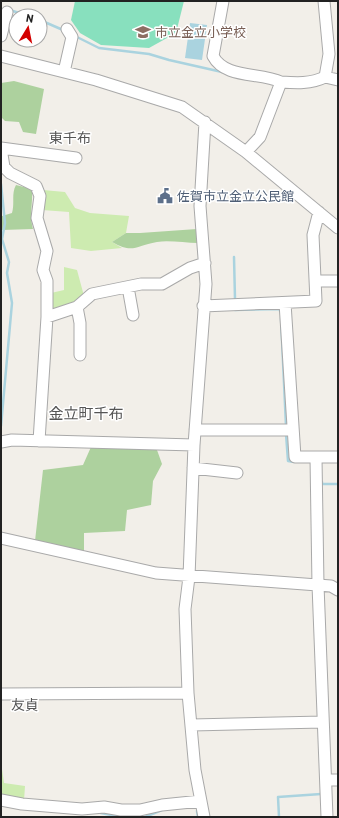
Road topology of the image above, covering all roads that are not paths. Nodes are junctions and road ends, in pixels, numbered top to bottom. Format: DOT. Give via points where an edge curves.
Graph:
graph roads {
  1 [pos="223,1"];
  2 [pos="324,1"];
  3 [pos="7,12"];
  4 [pos="70,33"];
  5 [pos="1,36"];
  6 [pos="1,56"];
  7 [pos="64,72"];
  8 [pos="325,77"];
  9 [pos="338,80"];
  10 [pos="281,82"];
  11 [pos="205,122"];
  12 [pos="1,148"];
  13 [pos="246,152"];
  14 [pos="76,158"];
  15 [pos="319,212"];
  16 [pos="338,228"];
  17 [pos="205,263"];
  18 [pos="316,281"];
  19 [pos="338,281"];
  20 [pos="128,287"];
  21 [pos="285,303"];
  22 [pos="204,306"];
  23 [pos="77,307"];
  24 [pos="133,315"];
  25 [pos="47,316"];
  26 [pos="80,354"];
  27 [pos="196,430"];
  28 [pos="292,430"];
  29 [pos="39,441"];
  30 [pos="1,442"];
  31 [pos="194,445"];
  32 [pos="338,457"];
  33 [pos="316,458"];
  34 [pos="193,468"];
  35 [pos="237,473"];
  36 [pos="1,538"];
  37 [pos="189,577"];
  38 [pos="318,581"];
  39 [pos="338,590"];
  40 [pos="188,693"];
  41 [pos="1,694"];
  42 [pos="323,722"];
  43 [pos="192,725"];
  44 [pos="326,780"];
  45 [pos="338,780"];
  46 [pos="1,800"];
  47 [pos="202,801"];
  48 [pos="204,817"];
  49 [pos="327,817"];
  1 -- 10 [label="street" via="213,56 217,62 226,69"];
  2 -- 8 [label="street" via="329,54"];
  3 -- 5 [label="street"];
  4 -- 7 [label="street"];
  6 -- 7 [label="street"];
  7 -- 11 [label="street" via="182,107"];
  8 -- 9 [label="street"];
  8 -- 10 [label="street" via="298,83"];
  10 -- 13 [label="street" via="260,137"];
  11 -- 13 [label="street"];
  11 -- 17 [label="street" via="200,206"];
  12 -- 14 [label="street"];
  12 -- 25 [label="street" via="4,167 10,173 36,186 40,196 37,218 47,251 43,270 47,281"];
  13 -- 15 [label="street"];
  15 -- 16 [label="street"];
  15 -- 18 [label="street" via="313,235"];
  17 -- 20 [label="street" via="190,268 162,284"];
  17 -- 22 [label="street"];
  18 -- 19 [label="street"];
  18 -- 21 [label="street" via="316,301"];
  20 -- 23 [label="street" via="92,294"];
  20 -- 24 [label="street"];
  21 -- 22 [label="street"];
  21 -- 28 [label="street"];
  22 -- 27 [label="street"];
  23 -- 25 [label="street"];
  23 -- 26 [label="street"];
  25 -- 29 [label="street"];
  27 -- 28 [label="street"];
  27 -- 31 [label="street"];
  28 -- 33 [label="street" via="295,457"];
  29 -- 30 [label="street"];
  29 -- 31 [label="street"];
  31 -- 34 [label="street"];
  32 -- 33 [label="street"];
  33 -- 38 [label="street"];
  34 -- 35 [label="street"];
  34 -- 37 [label="street"];
  36 -- 37 [label="street" via="156,573"];
  37 -- 38 [label="street"];
  37 -- 40 [label="street" via="185,609"];
  38 -- 39 [label="street"];
  38 -- 42 [label="street"];
  40 -- 41 [label="street"];
  40 -- 43 [label="street"];
  42 -- 43 [label="street"];
  42 -- 44 [label="street"];
  43 -- 47 [label="street"];
  44 -- 45 [label="street"];
  44 -- 49 [label="street"];
  46 -- 47 [label="street" via="82,809 104,807 122,810 140,810 162,804"];
  47 -- 48 [label="street"];
}
